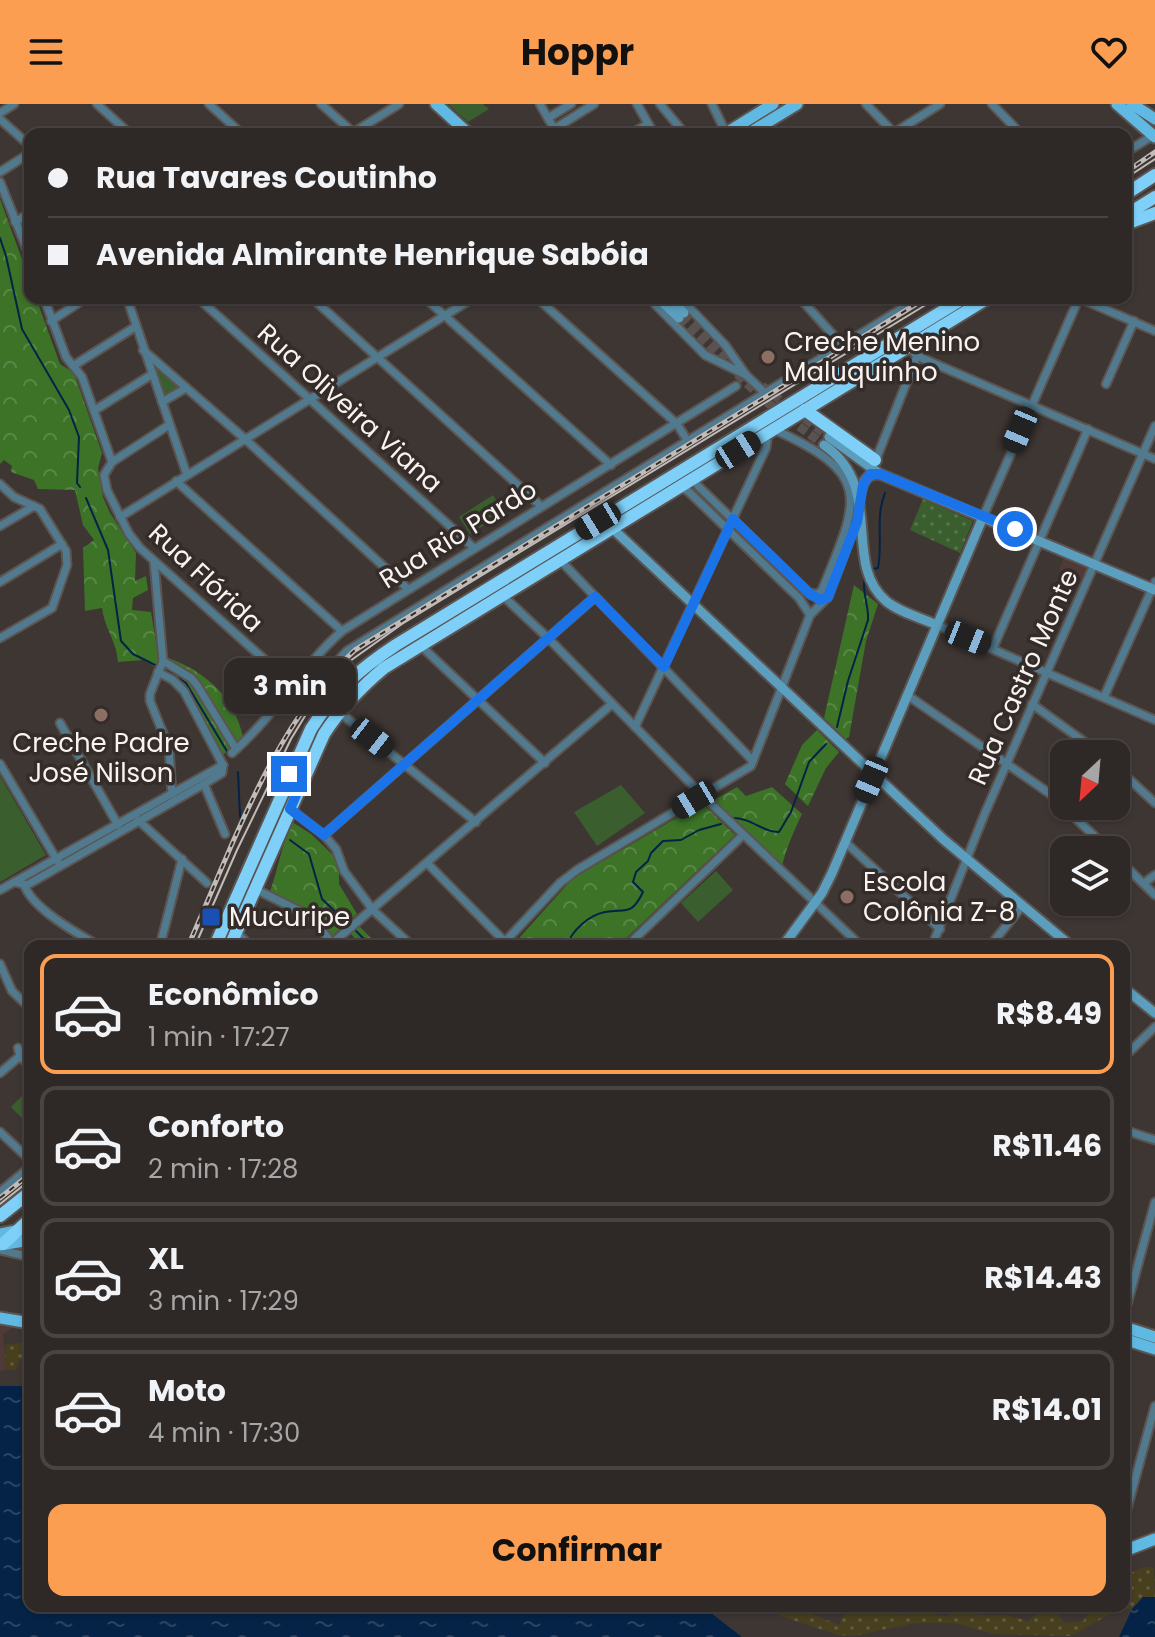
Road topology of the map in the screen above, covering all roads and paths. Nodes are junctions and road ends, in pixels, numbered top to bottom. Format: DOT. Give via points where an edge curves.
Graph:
graph roads {
  1 [pos="14,104"];
  2 [pos="97,104"];
  3 [pos="209,104"];
  4 [pos="321,104"];
  5 [pos="399,104"];
  6 [pos="436,104"];
  7 [pos="540,104"];
  8 [pos="571,104"];
  9 [pos="594,104"];
  10 [pos="637,104"];
  11 [pos="660,104"];
  12 [pos="712,104"];
  13 [pos="773,104"];
  14 [pos="797,104"];
  15 [pos="866,104"];
  16 [pos="940,104"];
  17 [pos="992,104"];
  18 [pos="1117,104"];
  19 [pos="1132,104"];
  20 [pos="0,113"];
  21 [pos="548,118"];
  22 [pos="0,119"];
  23 [pos="762,119"];
  24 [pos="1155,119"];
  25 [pos="648,124"];
  26 [pos="123,128"];
  27 [pos="235,128"];
  28 [pos="347,128"];
  29 [pos="361,128"];
  30 [pos="462,128"];
  31 [pos="553,128"];
  32 [pos="559,128"];
  33 [pos="641,128"];
  34 [pos="650,128"];
  35 [pos="680,128"];
  36 [pos="723,128"];
  37 [pos="740,128"];
  38 [pos="890,128"];
  39 [pos="903,128"];
  40 [pos="1015,128"];
  41 [pos="1155,136"];
  42 [pos="24,141"];
  43 [pos="1132,149"];
  44 [pos="24,157"];
  45 [pos="0,172"];
  46 [pos="1155,175"];
  47 [pos="0,182"];
  48 [pos="1155,185"];
  49 [pos="1132,190"];
  50 [pos="1155,197"];
  51 [pos="1132,199"];
  52 [pos="1132,211"];
  53 [pos="1155,213"];
  54 [pos="24,217"];
  55 [pos="15,222"];
  56 [pos="1132,222"];
  57 [pos="24,243"];
  58 [pos="46,304"];
  59 [pos="77,304"];
  60 [pos="129,304"];
  61 [pos="205,304"];
  62 [pos="319,304"];
  63 [pos="431,304"];
  64 [pos="463,304"];
  65 [pos="544,304"];
  66 [pos="655,304"];
  67 [pos="666,304"];
  68 [pos="674,304"];
  69 [pos="686,304"];
  70 [pos="805,304"];
  71 [pos="910,304"];
  72 [pos="954,304"];
  73 [pos="978,304"];
  74 [pos="1076,304"];
  75 [pos="1093,304"];
  76 [pos="444,316"];
  77 [pos="51,321"];
  78 [pos="1134,321"];
  79 [pos="135,327"];
  80 [pos="1155,331"];
  81 [pos="908,345"];
  82 [pos="843,346"];
  83 [pos="143,350"];
  84 [pos="917,356"];
  85 [pos="378,357"];
  86 [pos="733,365"];
  87 [pos="73,366"];
  88 [pos="151,375"];
  89 [pos="1106,384"];
  90 [pos="736,386"];
  91 [pos="186,388"];
  92 [pos="765,393"];
  93 [pos="311,398"];
  94 [pos="162,402"];
  95 [pos="1031,405"];
  96 [pos="95,410"];
  97 [pos="805,410"];
  98 [pos="677,424"];
  99 [pos="169,425"];
  100 [pos="1155,426"];
  101 [pos="1088,429"];
  102 [pos="768,432"];
  103 [pos="245,439"];
  104 [pos="687,440"];
  105 [pos="1143,453"];
  106 [pos="1155,459"];
  107 [pos="875,460"];
  108 [pos="112,462"];
  109 [pos="611,465"];
  110 [pos="880,474"];
  111 [pos="187,475"];
  112 [pos="694,478"];
  113 [pos="176,481"];
  114 [pos="0,484"];
  115 [pos="679,487"];
  116 [pos="14,497"];
  117 [pos="860,497"];
  118 [pos="34,506"];
  119 [pos="541,506"];
  120 [pos="856,509"];
  121 [pos="21,513"];
  122 [pos="120,517"];
  123 [pos="983,517"];
  124 [pos="733,519"];
  125 [pos="0,526"];
  126 [pos="612,528"];
  127 [pos="728,530"];
  128 [pos="1040,540"];
  129 [pos="62,544"];
  130 [pos="474,548"];
  131 [pos="560,560"];
  132 [pos="154,561"];
  133 [pos="1095,565"];
  134 [pos="0,582"];
  135 [pos="1154,587"];
  136 [pos="407,588"];
  137 [pos="809,593"];
  138 [pos="502,595"];
  139 [pos="595,597"];
  140 [pos="828,597"];
  141 [pos="695,603"];
  142 [pos="810,615"];
  143 [pos="937,625"];
  144 [pos="342,631"];
  145 [pos="0,638"];
  146 [pos="548,638"];
  147 [pos="420,645"];
  148 [pos="993,648"];
  149 [pos="161,666"];
  150 [pos="664,667"];
  151 [pos="1048,673"];
  152 [pos="292,685"];
  153 [pos="783,688"];
  154 [pos="907,695"];
  155 [pos="1104,697"];
  156 [pos="478,699"];
  157 [pos="612,704"];
  158 [pos="1032,704"];
  159 [pos="339,712"];
  160 [pos="1155,720"];
  161 [pos="60,723"];
  162 [pos="635,727"];
  163 [pos="1082,740"];
  164 [pos="227,757"];
  165 [pos="753,761"];
  166 [pos="545,763"];
  167 [pos="1008,763"];
  168 [pos="0,764"];
  169 [pos="404,764"];
  170 [pos="874,772"];
  171 [pos="289,774"];
  172 [pos="1130,780"];
  173 [pos="302,781"];
  174 [pos="204,784"];
  175 [pos="702,795"];
  176 [pos="173,796"];
  177 [pos="1155,803"];
  178 [pos="290,809"];
  179 [pos="135,818"];
  180 [pos="476,822"];
  181 [pos="120,827"];
  182 [pos="225,834"];
  183 [pos="324,835"];
  184 [pos="743,835"];
  185 [pos="1094,836"];
  186 [pos="845,842"];
  187 [pos="182,859"];
  188 [pos="968,860"];
  189 [pos="58,862"];
  190 [pos="427,863"];
  191 [pos="1130,870"];
  192 [pos="1155,875"];
  193 [pos="14,882"];
  194 [pos="207,883"];
  195 [pos="1144,883"];
  196 [pos="24,884"];
  197 [pos="255,889"];
  198 [pos="0,890"];
  199 [pos="1155,895"];
  200 [pos="816,902"];
  201 [pos="1023,905"];
  202 [pos="373,910"];
  203 [pos="940,929"];
  204 [pos="236,932"];
  205 [pos="90,940"];
  206 [pos="162,940"];
  207 [pos="218,940"];
  208 [pos="233,940"];
  209 [pos="244,940"];
  210 [pos="328,940"];
  211 [pos="338,940"];
  212 [pos="406,940"];
  213 [pos="499,940"];
  214 [pos="507,940"];
  215 [pos="633,940"];
  216 [pos="788,940"];
  217 [pos="855,940"];
  218 [pos="935,940"];
  219 [pos="995,940"];
  220 [pos="1064,940"];
  221 [pos="0,964"];
  222 [pos="1130,993"];
  223 [pos="24,1002"];
  224 [pos="1155,1013"];
  225 [pos="1155,1027"];
  226 [pos="1130,1051"];
  227 [pos="24,1058"];
  228 [pos="0,1073"];
  229 [pos="0,1132"];
  230 [pos="1130,1132"];
  231 [pos="1155,1140"];
  232 [pos="24,1154"];
  233 [pos="24,1172"];
  234 [pos="1,1189"];
  235 [pos="24,1197"];
  236 [pos="1155,1202"];
  237 [pos="0,1216"];
  238 [pos="24,1234"];
  239 [pos="1150,1239"];
  240 [pos="1,1243"];
  241 [pos="24,1254"];
  242 [pos="1130,1298"];
  243 [pos="0,1318"];
  244 [pos="24,1322"];
  245 [pos="1130,1329"];
  246 [pos="1155,1337"];
  247 [pos="1130,1341"];
  248 [pos="1155,1349"];
  249 [pos="1155,1406"];
  250 [pos="1130,1498"];
  251 [pos="1155,1539"];
  252 [pos="1130,1549"];
  1 -- 20 [label="street"];
  2 -- 26 [label="street"];
  3 -- 27 [label="street"];
  4 -- 28 [label="street"];
  5 -- 29 [label="street"];
  6 -- 30 [label="main road"];
  7 -- 21 [label="street"];
  8 -- 21 [label="street"];
  9 -- 32 [label="street"];
  10 -- 25 [label="street"];
  11 -- 35 [label="street"];
  12 -- 36 [label="street"];
  13 -- 23 [label="main road"];
  14 -- 23 [label="main road"];
  15 -- 38 [label="street"];
  16 -- 39 [label="street"];
  17 -- 40 [label="street"];
  18 -- 41 [label="main road"];
  19 -- 24 [label="main road"];
  21 -- 31 [label="street"];
  22 -- 42 [label="street"];
  23 -- 37 [label="main road"];
  25 -- 33 [label="street"];
  25 -- 34 [label="street"];
  41 -- 43 [label="street"];
  44 -- 45 [label="street"];
  46 -- 49 [label="highway"];
  47 -- 55 [label="street"];
  48 -- 51 [label="highway"];
  50 -- 52 [label="highway"];
  53 -- 56 [label="highway"];
  54 -- 55 [label="street"];
  55 -- 57 [label="street"];
  58 -- 77 [label="street, Rua Flórida"];
  59 -- 77 [label="street"];
  60 -- 79 [label="street"];
  61 -- 93 [label="street, Rua Oliveira Viana"];
  62 -- 85 [label="street"];
  63 -- 76 [label="street"];
  64 -- 76 [label="street"];
  65 -- 98 [label="street"];
  66 -- 86 [label="street" via="699,350"];
  67 -- 68 [label="street" via="681,316"];
  69 -- 86 [label="street" via="725,345"];
  70 -- 82 [label="street"];
  71 -- 82 [label="street"];
  72 -- 171 [label="highway" via="376,658 327,704"];
  73 -- 81 [label="highway"];
  74 -- 95 [label="street"];
  75 -- 78 [label="street"];
  76 -- 85 [label="street"];
  76 -- 109 [label="street"];
  77 -- 87 [label="street, Rua Flórida"];
  78 -- 80 [label="street"];
  78 -- 89 [label="street"];
  79 -- 83 [label="street"];
  79 -- 87 [label="street"];
  81 -- 84 [label="street"];
  81 -- 97 [label="highway"];
  82 -- 92 [label="street"];
  83 -- 88 [label="street"];
  83 -- 91 [label="street"];
  84 -- 95 [label="street"];
  84 -- 107 [label="street"];
  85 -- 93 [label="street"];
  85 -- 119 [label="street"];
  86 -- 92 [label="street"];
  87 -- 96 [label="street, Rua Flórida"];
  88 -- 94 [label="street"];
  88 -- 96 [label="street"];
  90 -- 98 [label="street, Rua Rio Pardo"];
  91 -- 94 [label="street"];
  91 -- 103 [label="street"];
  92 -- 104 [label="street"];
  93 -- 103 [label="street"];
  93 -- 130 [label="street, Rua Oliveira Viana"];
  94 -- 99 [label="street"];
  95 -- 101 [label="street"];
  95 -- 123 [label="street"];
  96 -- 108 [label="street, Rua Flórida"];
  97 -- 102 [label="highway"];
  97 -- 107 [label="highway"];
  98 -- 104 [label="street"];
  98 -- 109 [label="street, Rua Rio Pardo"];
  99 -- 108 [label="street"];
  99 -- 111 [label="street"];
  100 -- 105 [label="street, Rua Castro Monte"];
  101 -- 105 [label="street"];
  101 -- 128 [label="street"];
  102 -- 112 [label="highway"];
  102 -- 120 [label="street" via="813,447 835,464"];
  102 -- 124 [label="street" via="766,448"];
  103 -- 111 [label="street"];
  103 -- 136 [label="street"];
  104 -- 152 [label="street, Rua Flórida" via="347,651 305,696"];
  105 -- 106 [label="street"];
  105 -- 133 [label="street, Rua Castro Monte"];
  107 -- 110 [label="street"];
  108 -- 122 [label="street, Rua Flórida" via="105,481"];
  109 -- 119 [label="street, Rua Rio Pardo"];
  110 -- 117 [label="street" via="866,478"];
  110 -- 117 [label="street" via="827,441 850,469"];
  110 -- 123 [label="street"];
  111 -- 113 [label="street"];
  112 -- 115 [label="highway"];
  112 -- 124 [label="street"];
  113 -- 122 [label="street"];
  113 -- 144 [label="street"];
  114 -- 116 [label="street"];
  115 -- 126 [label="highway"];
  115 -- 127 [label="street"];
  116 -- 118 [label="street"];
  116 -- 121 [label="street"];
  117 -- 120 [label="street"];
  118 -- 121 [label="street"];
  118 -- 129 [label="street"];
  119 -- 130 [label="street, Rua Rio Pardo"];
  120 -- 137 [label="street" via="822,590"];
  120 -- 140 [label="street"];
  120 -- 143 [label="street" via="870,577 888,602"];
  121 -- 125 [label="street"];
  122 -- 132 [label="street, Rua Flórida"];
  123 -- 128 [label="street"];
  123 -- 143 [label="street"];
  124 -- 127 [label="street"];
  124 -- 137 [label="street"];
  126 -- 131 [label="highway"];
  126 -- 141 [label="street"];
  127 -- 141 [label="street"];
  127 -- 142 [label="street"];
  128 -- 133 [label="street"];
  128 -- 148 [label="street"];
  129 -- 134 [label="street"];
  129 -- 145 [label="street" via="67,565 52,608"];
  130 -- 136 [label="street, Rua Rio Pardo"];
  131 -- 138 [label="highway"];
  131 -- 139 [label="street"];
  132 -- 149 [label="street"];
  132 -- 152 [label="street, Rua Flórida"];
  133 -- 135 [label="street"];
  133 -- 151 [label="street, Rua Castro Monte"];
  135 -- 155 [label="street"];
  136 -- 144 [label="street, Rua Rio Pardo"];
  137 -- 140 [label="street" via="820,600"];
  138 -- 146 [label="street"];
  138 -- 147 [label="highway"];
  139 -- 146 [label="street"];
  139 -- 150 [label="street"];
  140 -- 142 [label="street"];
  141 -- 150 [label="street"];
  141 -- 153 [label="street"];
  142 -- 153 [label="street"];
  143 -- 148 [label="street"];
  143 -- 154 [label="street"];
  144 -- 152 [label="street, Rua Rio Pardo"];
  146 -- 156 [label="street"];
  146 -- 157 [label="street"];
  147 -- 156 [label="street"];
  147 -- 159 [label="highway" via="384,668"];
  148 -- 151 [label="street"];
  149 -- 164 [label="street"];
  149 -- 164 [label="street" via="197,685"];
  149 -- 176 [label="street" via="150,701 169,748"];
  150 -- 162 [label="street"];
  150 -- 165 [label="street"];
  151 -- 155 [label="street"];
  151 -- 158 [label="street, Rua Castro Monte"];
  152 -- 164 [label="street, Rua Rio Pardo"];
  153 -- 165 [label="street"];
  153 -- 170 [label="street"];
  154 -- 167 [label="street"];
  154 -- 170 [label="street"];
  155 -- 160 [label="street"];
  156 -- 166 [label="street"];
  156 -- 169 [label="street"];
  157 -- 162 [label="street"];
  157 -- 166 [label="street"];
  158 -- 163 [label="street"];
  158 -- 167 [label="street, Rua Castro Monte"];
  159 -- 169 [label="street"];
  159 -- 173 [label="highway"];
  161 -- 181 [label="street"];
  162 -- 175 [label="street"];
  164 -- 174 [label="street, Rua Rio Pardo" via="222,773"];
  164 -- 176 [label="street"];
  165 -- 175 [label="street"];
  166 -- 180 [label="street"];
  167 -- 185 [label="street"];
  167 -- 188 [label="street, Rua Castro Monte"];
  168 -- 189 [label="street"];
  169 -- 180 [label="street"];
  169 -- 183 [label="street"];
  170 -- 186 [label="street"];
  170 -- 188 [label="street"];
  171 -- 173 [label="highway"];
  171 -- 207 [label="highway"];
  172 -- 177 [label="street"];
  173 -- 178 [label="highway"];
  174 -- 176 [label="street, Rua Rio Pardo"];
  174 -- 182 [label="street"];
  175 -- 184 [label="street"];
  175 -- 214 [label="street" via="577,870"];
  176 -- 179 [label="street"];
  178 -- 183 [label="street"];
  178 -- 197 [label="highway"];
  179 -- 181 [label="street"];
  179 -- 187 [label="street"];
  180 -- 190 [label="street"];
  181 -- 189 [label="street"];
  183 -- 202 [label="street"];
  184 -- 200 [label="street"];
  184 -- 215 [label="street"];
  186 -- 200 [label="street"];
  186 -- 203 [label="street"];
  187 -- 194 [label="street"];
  187 -- 206 [label="street"];
  188 -- 201 [label="street"];
  188 -- 203 [label="street, Rua Castro Monte"];
  189 -- 193 [label="street"];
  189 -- 196 [label="street"];
  190 -- 202 [label="street"];
  190 -- 213 [label="street"];
  191 -- 195 [label="street"];
  192 -- 195 [label="street"];
  193 -- 196 [label="street"];
  193 -- 198 [label="street"];
  195 -- 199 [label="street"];
  196 -- 205 [label="street" via="57,919"];
  197 -- 204 [label="highway"];
  197 -- 210 [label="street" via="312,917"];
  200 -- 216 [label="street"];
  200 -- 217 [label="street"];
  201 -- 219 [label="street"];
  201 -- 220 [label="street"];
  202 -- 211 [label="street"];
  202 -- 212 [label="street"];
  203 -- 218 [label="street, Rua Castro Monte"];
  204 -- 208 [label="highway"];
  204 -- 209 [label="street"];
  221 -- 223 [label="street" via="12,991"];
  222 -- 224 [label="street"];
  225 -- 226 [label="street"];
  227 -- 228 [label="street" via="19,1052"];
  229 -- 232 [label="street"];
  230 -- 231 [label="street"];
  233 -- 234 [label="street"];
  235 -- 237 [label="highway"];
  236 -- 239 [label="street"];
  238 -- 240 [label="highway"];
  239 -- 242 [label="street"];
  240 -- 241 [label="street"];
  243 -- 244 [label="main road"];
  245 -- 246 [label="main road"];
  247 -- 248 [label="main road"];
  249 -- 250 [label="street"];
  251 -- 252 [label="main road"];
}
